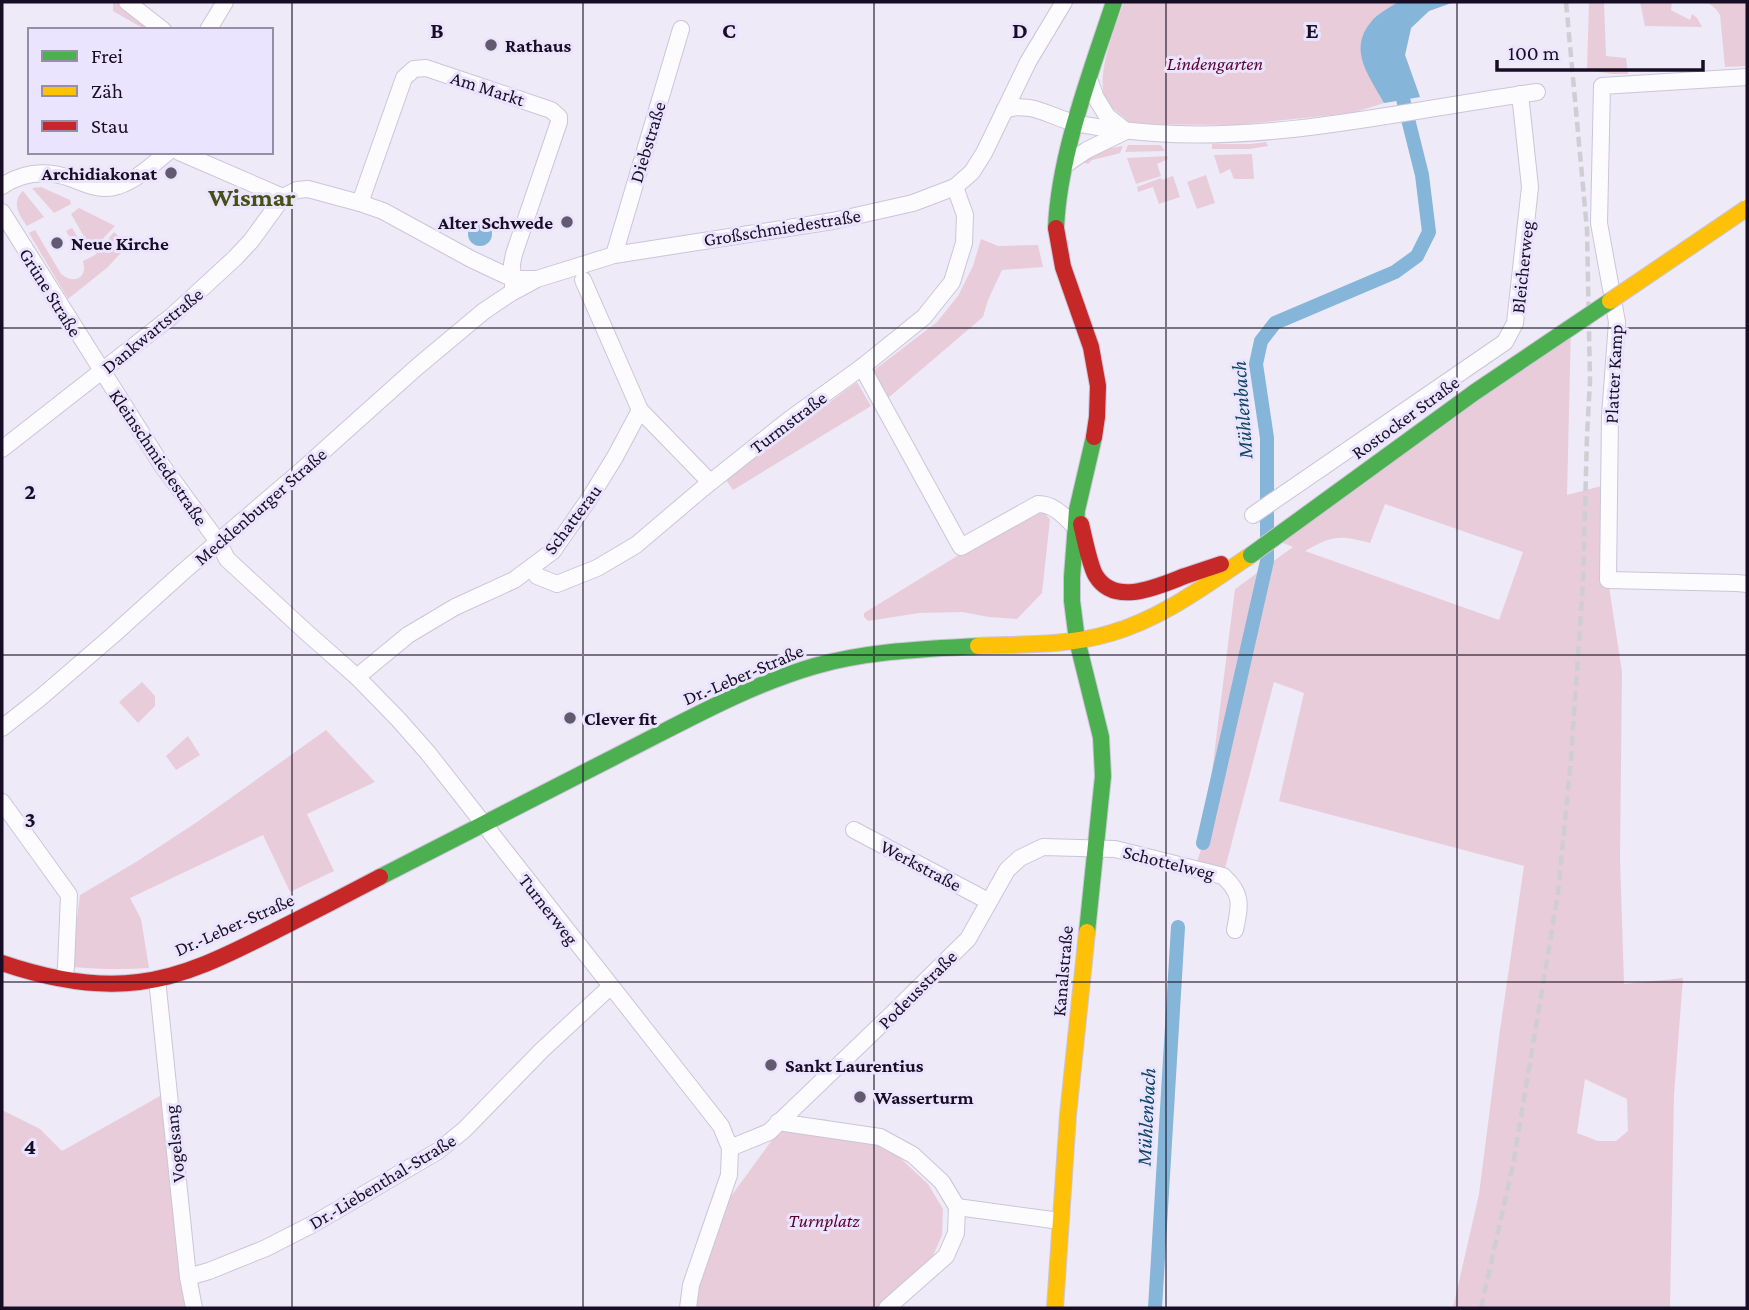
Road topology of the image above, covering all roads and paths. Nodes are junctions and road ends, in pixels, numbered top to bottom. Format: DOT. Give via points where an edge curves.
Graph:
graph roads {
  1 [pos="127,2"];
  2 [pos="225,2"];
  3 [pos="1064,2"];
  4 [pos="1114,2"];
  5 [pos="160,28"];
  6 [pos="209,28"];
  7 [pos="681,29"];
  8 [pos="1747,78"];
  9 [pos="1089,79"];
  10 [pos="1004,111"];
  11 [pos="1075,123"];
  12 [pos="1126,131"];
  13 [pos="165,154"];
  14 [pos="184,154"];
  15 [pos="1065,165"];
  16 [pos="2,186"];
  17 [pos="955,187"];
  18 [pos="285,196"];
  19 [pos="360,203"];
  20 [pos="1747,208"];
  21 [pos="2,212"];
  22 [pos="514,254"];
  23 [pos="614,255"];
  24 [pos="485,266"];
  25 [pos="583,280"];
  26 [pos="515,286"];
  27 [pos="862,367"];
  28 [pos="101,371"];
  29 [pos="640,410"];
  30 [pos="2,449"];
  31 [pos="710,482"];
  32 [pos="1253,515"];
  33 [pos="1076,519"];
  34 [pos="219,543"];
  35 [pos="1251,555"];
  36 [pos="532,567"];
  37 [pos="1747,584"];
  38 [pos="1077,639"];
  39 [pos="357,677"];
  40 [pos="2,728"];
  41 [pos="2,802"];
  42 [pos="483,825"];
  43 [pos="854,830"];
  44 [pos="1096,848"];
  45 [pos="989,901"];
  46 [pos="1235,930"];
  47 [pos="2,963"];
  48 [pos="64,979"];
  49 [pos="157,979"];
  50 [pos="610,987"];
  51 [pos="778,1122"];
  52 [pos="730,1148"];
  53 [pos="957,1207"];
  54 [pos="1060,1221"];
  55 [pos="188,1277"];
  56 [pos="194,1308"];
  57 [pos="688,1308"];
  58 [pos="887,1308"];
  59 [pos="1055,1308"];
  1 -- 5 [label="street"];
  2 -- 6 [label="street"];
  3 -- 10 [label="street, Großschmiedestraße"];
  4 -- 9 [label="main road"];
  7 -- 23 [label="street, Diebstraße"];
  8 -- 37 [label="street, Platter Kamp" via="1602,86 1599,223 1617,322 1610,416 1608,580"];
  9 -- 11 [label="main road"];
  9 -- 12 [label="street" via="1107,116"];
  10 -- 11 [label="street" via="1030,108"];
  10 -- 17 [label="street, Großschmiedestraße" via="972,172"];
  11 -- 12 [label="street"];
  11 -- 15 [label="main road"];
  12 -- 15 [label="street"];
  12 -- 32 [label="street, Bleicherweg" via="1239,133 1356,121 1528,93 1530,187 1516,323 1505,342"];
  13 -- 16 [label="street" via="139,175 108,188 38,172"];
  14 -- 18 [label="street"];
  15 -- 33 [label="main road" via="1058,198 1059,250 1091,347 1098,386 1093,443"];
  17 -- 23 [label="street, Großschmiedestraße" via="913,203 832,221"];
  17 -- 27 [label="street, Turmstraße" via="965,228 952,282 924,317"];
  18 -- 19 [label="street" via="308,189"];
  18 -- 28 [label="street, Dankwartstraße" via="235,258 172,316"];
  19 -- 22 [label="street, Am Markt" via="404,78 414,69 426,68 535,104 554,112 559,120"];
  19 -- 24 [label="street"];
  20 -- 35 [label="main road, Rostocker Straße, bridge" via="1475,392"];
  21 -- 28 [label="street, Grüne Straße"];
  22 -- 24 [label="street" via="500,267"];
  22 -- 26 [label="street"];
  23 -- 26 [label="street, Großschmiedestraße"];
  24 -- 26 [label="street"];
  25 -- 29 [label="street"];
  26 -- 34 [label="street, Mecklenburger Straße"];
  27 -- 31 [label="street, Turmstraße"];
  27 -- 33 [label="street" via="961,547 1038,504"];
  28 -- 30 [label="street, Dankwartstraße"];
  28 -- 34 [label="street, Kleinschmiedestraße"];
  29 -- 31 [label="street"];
  29 -- 36 [label="street, Schatterau" via="591,496 553,551"];
  31 -- 36 [label="street, Turmstraße" via="636,545 597,568 557,584 537,576"];
  33 -- 35 [label="main road" via="1095,575 1117,591 1146,591"];
  33 -- 38 [label="main road" via="1072,601"];
  34 -- 39 [label="street, Kleinschmiedestraße" via="227,559"];
  34 -- 40 [label="street, Mecklenburger Straße"];
  35 -- 38 [label="main road, Rostocker Straße" via="1135,625"];
  36 -- 39 [label="street, Schatterau" via="408,635"];
  38 -- 42 [label="main road, Dr.-Leber-Straße" via="893,652 815,666 689,719"];
  38 -- 44 [label="main road, Kanalstraße" via="1101,737 1103,776"];
  39 -- 42 [label="street, Turnerweg" via="428,753"];
  41 -- 48 [label="street" via="69,895"];
  42 -- 49 [label="main road, Dr.-Leber-Straße" via="223,957"];
  42 -- 50 [label="street, Turnerweg"];
  43 -- 45 [label="street, Werkstraße"];
  44 -- 45 [label="street, Podeusstraße" via="1043,848 1020,858 1007,870"];
  44 -- 46 [label="street, Schottelweg" via="1223,876 1238,893"];
  44 -- 54 [label="main road, Kanalstraße"];
  45 -- 51 [label="street, Podeusstraße" via="968,939"];
  47 -- 48 [label="main road, Dr.-Leber-Straße"];
  48 -- 49 [label="main road, Dr.-Leber-Straße" via="106,983"];
  49 -- 55 [label="street, Vogelsang"];
  50 -- 52 [label="street, Turnerweg" via="722,1126"];
  50 -- 55 [label="street, Dr.-Liebenthal-Straße" via="438,1151 266,1248"];
  51 -- 52 [label="street, Podeusstraße" via="769,1132"];
  51 -- 53 [label="street" via="880,1137 913,1155 942,1182"];
  52 -- 57 [label="street" via="729,1175 691,1284"];
  53 -- 54 [label="street"];
  53 -- 58 [label="street" via="956,1233 946,1256"];
  54 -- 59 [label="main road, Kanalstraße"];
  55 -- 56 [label="street, Vogelsang"];
}
